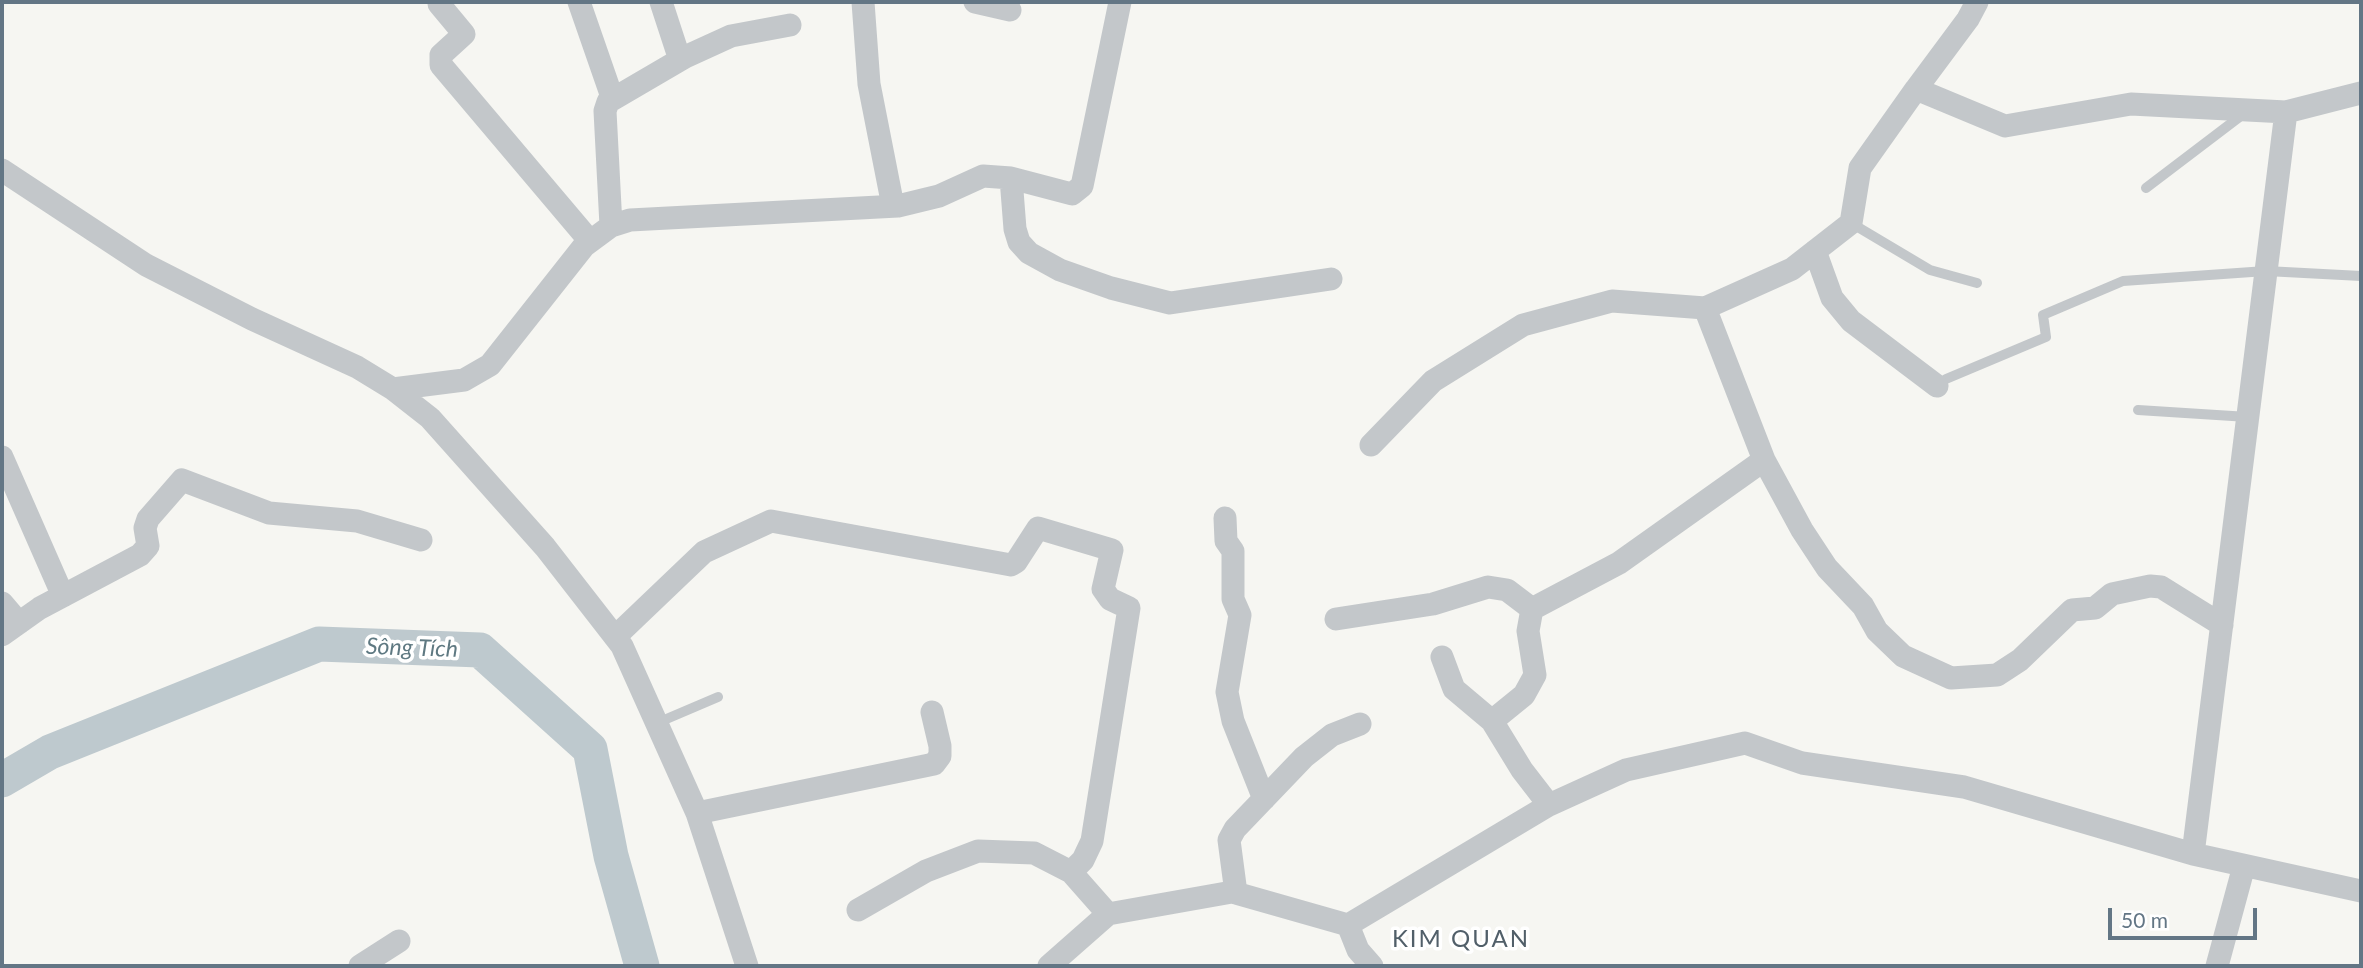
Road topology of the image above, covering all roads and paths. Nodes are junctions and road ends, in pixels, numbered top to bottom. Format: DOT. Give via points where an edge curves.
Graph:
graph roads {
  1 [pos="579,2"];
  2 [pos="661,2"];
  3 [pos="863,2"];
  4 [pos="975,2"];
  5 [pos="1120,2"];
  6 [pos="1977,2"];
  7 [pos="439,4"];
  8 [pos="1010,10"];
  9 [pos="790,25"];
  10 [pos="680,61"];
  11 [pos="1916,89"];
  12 [pos="2361,93"];
  13 [pos="612,97"];
  14 [pos="2248,111"];
  15 [pos="2286,112"];
  16 [pos="2,170"];
  17 [pos="1011,178"];
  18 [pos="2146,188"];
  19 [pos="893,206"];
  20 [pos="1851,223"];
  21 [pos="611,226"];
  22 [pos="590,240"];
  23 [pos="1815,251"];
  24 [pos="2266,271"];
  25 [pos="2361,276"];
  26 [pos="1331,279"];
  27 [pos="1978,283"];
  28 [pos="1705,307"];
  29 [pos="1942,383"];
  30 [pos="393,389"];
  31 [pos="2138,410"];
  32 [pos="2248,418"];
  33 [pos="1371,445"];
  34 [pos="2,457"];
  35 [pos="1764,460"];
  36 [pos="1225,517"];
  37 [pos="421,540"];
  38 [pos="63,596"];
  39 [pos="2,603"];
  40 [pos="1532,609"];
  41 [pos="1336,620"];
  42 [pos="2222,625"];
  43 [pos="10,629"];
  44 [pos="615,637"];
  45 [pos="1442,657"];
  46 [pos="718,697"];
  47 [pos="932,712"];
  48 [pos="1492,721"];
  49 [pos="657,723"];
  50 [pos="1360,724"];
  51 [pos="1264,799"];
  52 [pos="1549,805"];
  53 [pos="697,813"];
  54 [pos="2193,854"];
  55 [pos="2244,866"];
  56 [pos="1071,872"];
  57 [pos="2361,891"];
  58 [pos="1236,893"];
  59 [pos="858,910"];
  60 [pos="1108,914"];
  61 [pos="1348,925"];
  62 [pos="399,941"];
  63 [pos="360,966"];
  64 [pos="747,966"];
  65 [pos="1049,966"];
  66 [pos="1372,966"];
  67 [pos="2217,966"];
  1 -- 13 [label="street"];
  2 -- 10 [label="street"];
  3 -- 19 [label="street" via="869,84"];
  4 -- 8 [label="street"];
  5 -- 17 [label="street" via="1082,186 1072,194"];
  6 -- 11 [label="street"];
  7 -- 22 [label="street" via="464,34 441,55 441,65"];
  9 -- 10 [label="street" via="730,36"];
  10 -- 13 [label="street"];
  11 -- 14 [label="street" via="2005,126 2131,104"];
  11 -- 20 [label="street" via="1860,168"];
  12 -- 15 [label="street"];
  13 -- 21 [label="street" via="605,111"];
  14 -- 15 [label="street"];
  14 -- 18 [label="lane"];
  15 -- 24 [label="street"];
  16 -- 30 [label="street" via="146,265 358,367"];
  17 -- 19 [label="street" via="983,176 939,196"];
  17 -- 26 [label="street" via="1019,242 1060,270 1111,288 1170,303"];
  19 -- 21 [label="street" via="631,220"];
  20 -- 23 [label="street"];
  20 -- 27 [label="lane" via="1930,270"];
  21 -- 22 [label="street"];
  22 -- 30 [label="street" via="482,372 453,382"];
  23 -- 28 [label="street" via="1792,269"];
  23 -- 29 [label="street" via="1832,298 1852,321"];
  24 -- 25 [label="lane"];
  24 -- 29 [label="lane" via="2123,281 2043,315 2046,337"];
  24 -- 32 [label="street"];
  28 -- 33 [label="street" via="1612,301 1523,325 1433,381"];
  28 -- 35 [label="street"];
  30 -- 44 [label="street" via="430,418 519,517"];
  31 -- 32 [label="lane"];
  32 -- 42 [label="street"];
  34 -- 38 [label="street"];
  35 -- 40 [label="street" via="1619,562"];
  35 -- 42 [label="street" via="1801,530 1888,644 1951,678 1997,674 2020,660 2066,614 2095,608 2117,593 2161,587"];
  36 -- 51 [label="street" via="1226,541 1233,551 1233,598 1240,615 1227,692 1233,721"];
  37 -- 38 [label="street" via="357,521 270,513 182,480 148,519 148,546 140,555"];
  38 -- 43 [label="street"];
  39 -- 43 [label="street"];
  40 -- 41 [label="street" via="1507,590 1488,587 1433,604"];
  40 -- 48 [label="street" via="1528,631 1535,674 1524,695"];
  42 -- 54 [label="street"];
  44 -- 49 [label="street"];
  44 -- 56 [label="street" via="704,551 771,521 1010,565 1038,528 1112,550 1103,589 1110,599 1129,608 1092,841"];
  45 -- 48 [label="street" via="1454,689"];
  46 -- 49 [label="lane"];
  47 -- 53 [label="street" via="940,756 934,764"];
  48 -- 52 [label="street"];
  49 -- 53 [label="street"];
  50 -- 51 [label="street" via="1332,735"];
  51 -- 58 [label="street" via="1229,840"];
  52 -- 54 [label="street" via="1626,770 1745,743 1802,763 1964,787"];
  52 -- 61 [label="street"];
  53 -- 64 [label="street"];
  54 -- 55 [label="street"];
  55 -- 57 [label="street"];
  55 -- 67 [label="street"];
  56 -- 59 [label="street" via="1034,853 978,851 926,871"];
  56 -- 60 [label="street"];
  58 -- 60 [label="street"];
  58 -- 61 [label="street"];
  60 -- 65 [label="street"];
  61 -- 66 [label="street" via="1358,950"];
  62 -- 63 [label="street"];
}
